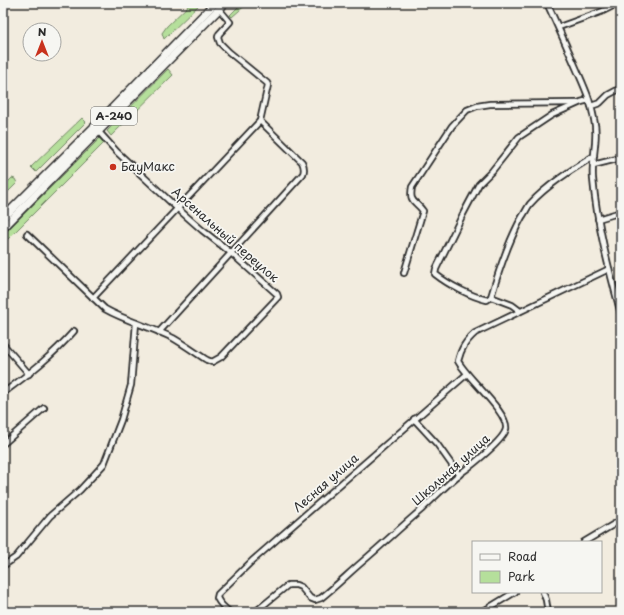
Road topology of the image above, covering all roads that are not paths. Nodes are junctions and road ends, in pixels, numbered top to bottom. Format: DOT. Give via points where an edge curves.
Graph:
graph roads {
  1 [pos="225,3"];
  2 [pos="547,3"];
  3 [pos="619,3"];
  4 [pos="217,6"];
  5 [pos="559,27"];
  6 [pos="621,88"];
  7 [pos="590,100"];
  8 [pos="581,102"];
  9 [pos="591,106"];
  10 [pos="260,121"];
  11 [pos="99,132"];
  12 [pos="594,156"];
  13 [pos="621,158"];
  14 [pos="593,165"];
  15 [pos="177,208"];
  16 [pos="621,212"];
  17 [pos="3,218"];
  18 [pos="598,219"];
  19 [pos="3,228"];
  20 [pos="27,234"];
  21 [pos="230,252"];
  22 [pos="609,269"];
  23 [pos="404,273"];
  24 [pos="491,297"];
  25 [pos="93,298"];
  26 [pos="520,312"];
  27 [pos="621,314"];
  28 [pos="136,323"];
  29 [pos="74,331"];
  30 [pos="159,332"];
  31 [pos="3,344"];
  32 [pos="29,374"];
  33 [pos="467,374"];
  34 [pos="3,393"];
  35 [pos="44,408"];
  36 [pos="414,419"];
  37 [pos="3,444"];
  38 [pos="459,474"];
  39 [pos="621,520"];
  40 [pos="586,541"];
  41 [pos="3,566"];
  42 [pos="513,593"];
  43 [pos="543,593"];
  44 [pos="230,612"];
  45 [pos="255,612"];
  46 [pos="482,612"];
  47 [pos="548,612"];
  1 -- 4 [label="main road, А-240"];
  2 -- 5 [label="street"];
  3 -- 5 [label="street"];
  4 -- 10 [label="street" via="230,22 219,34 220,43 268,83"];
  4 -- 11 [label="main road, А-240"];
  4 -- 17 [label="main road, А-240"];
  5 -- 7 [label="street"];
  6 -- 9 [label="street" via="600,103"];
  7 -- 8 [label="street"];
  7 -- 9 [label="street"];
  8 -- 23 [label="street" via="490,104 467,110 452,126 412,186 412,200 424,211"];
  8 -- 24 [label="street" via="552,115 519,137 479,184 436,269 435,274 478,298 487,300"];
  9 -- 12 [label="street" via="595,121"];
  10 -- 15 [label="street"];
  10 -- 21 [label="street" via="302,162 303,174"];
  11 -- 15 [label="street, Арсенальный переулок"];
  11 -- 19 [label="main road, А-240"];
  12 -- 14 [label="street"];
  12 -- 24 [label="street" via="544,191 529,206 502,260"];
  13 -- 14 [label="street"];
  14 -- 18 [label="street" via="592,178"];
  15 -- 21 [label="street, Арсенальный переулок"];
  15 -- 25 [label="street"];
  16 -- 18 [label="street"];
  18 -- 22 [label="street"];
  20 -- 25 [label="street, Арсенальный переулок"];
  21 -- 30 [label="street"];
  21 -- 30 [label="street, Арсенальный переулок" via="278,297 221,357 212,362"];
  22 -- 26 [label="street, Школьная улица"];
  22 -- 27 [label="street"];
  24 -- 26 [label="street" via="512,305"];
  25 -- 28 [label="street, Арсенальный переулок" via="115,315"];
  26 -- 33 [label="street, Школьная улица" via="475,333 466,340 458,361"];
  28 -- 30 [label="street, Арсенальный переулок"];
  28 -- 41 [label="street" via="131,385 104,464 80,490 50,516 16,557"];
  29 -- 32 [label="street" via="53,354"];
  31 -- 32 [label="street"];
  32 -- 34 [label="street"];
  33 -- 36 [label="street, Лесная улица"];
  33 -- 38 [label="street, Школьная улица" via="501,414 506,429 504,436"];
  35 -- 37 [label="street"];
  36 -- 38 [label="street"];
  36 -- 44 [label="street, Лесная улица" via="218,594 219,603"];
  38 -- 45 [label="street, Школьная улица" via="321,598 315,600 296,584 288,585"];
  39 -- 40 [label="street"];
  42 -- 46 [label="street"];
  43 -- 47 [label="street"];
}
